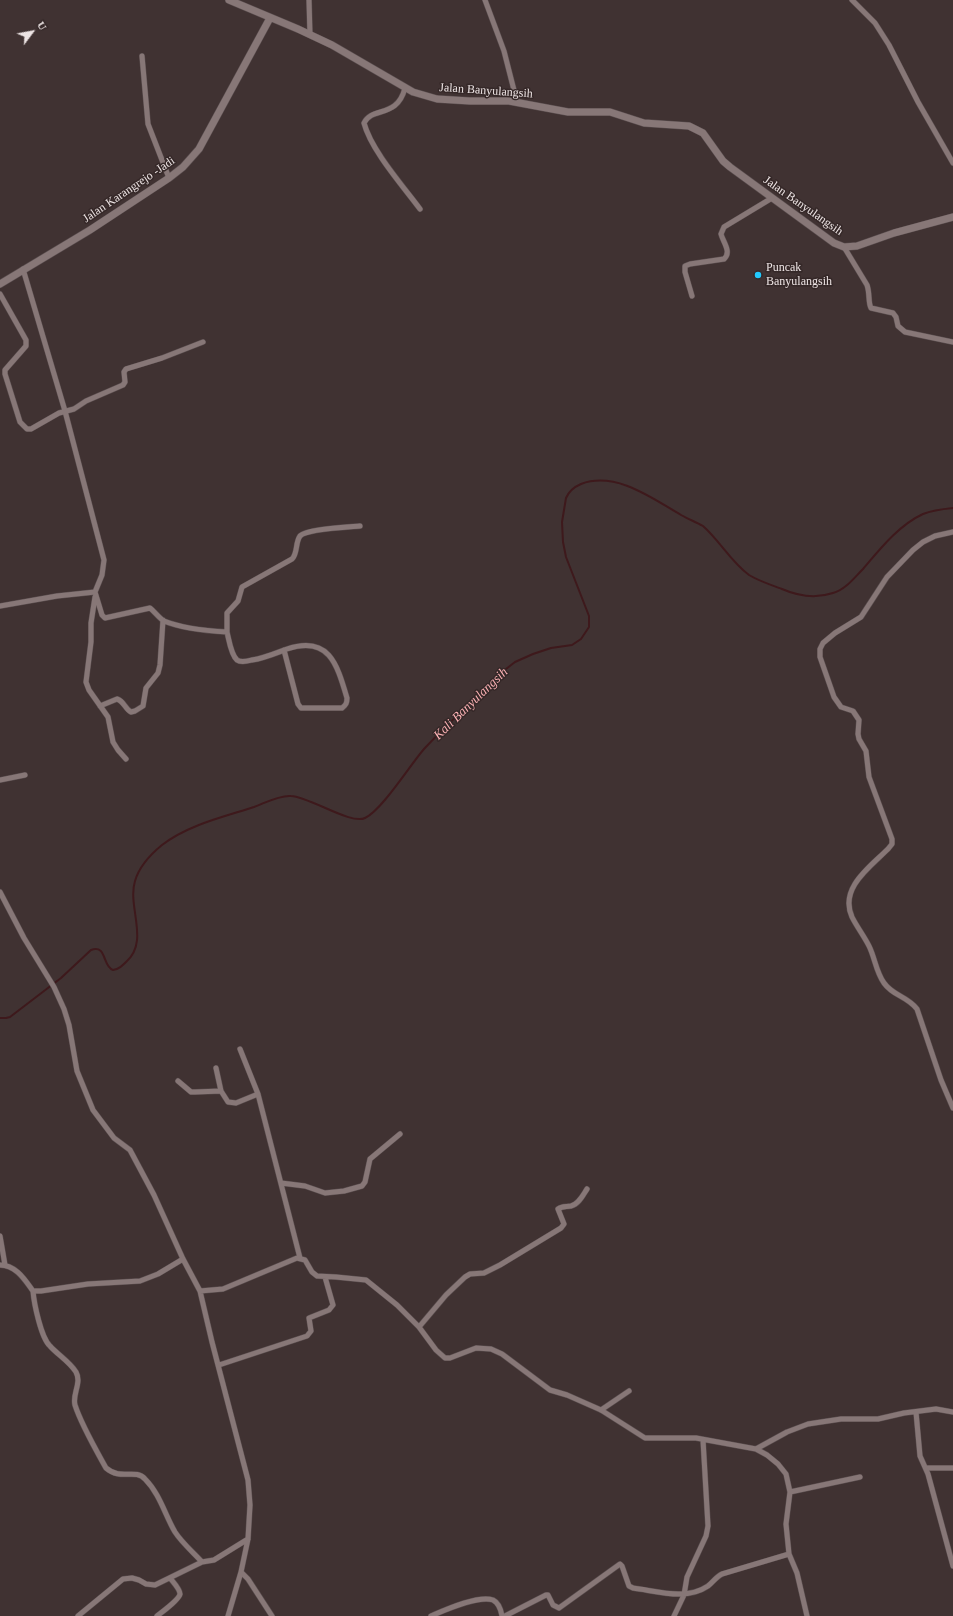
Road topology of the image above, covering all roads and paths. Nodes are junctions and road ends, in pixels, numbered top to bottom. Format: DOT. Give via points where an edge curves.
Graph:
graph roads {
  1 [pos="229,0"];
  2 [pos="309,0"];
  3 [pos="485,0"];
  4 [pos="852,0"];
  5 [pos="270,18"];
  6 [pos="310,35"];
  7 [pos="142,56"];
  8 [pos="406,88"];
  9 [pos="517,102"];
  10 [pos="953,163"];
  11 [pos="169,178"];
  12 [pos="772,198"];
  13 [pos="420,209"];
  14 [pos="953,217"];
  15 [pos="844,247"];
  16 [pos="23,269"];
  17 [pos="0,284"];
  18 [pos="0,294"];
  19 [pos="692,296"];
  20 [pos="203,342"];
  21 [pos="953,342"];
  22 [pos="65,411"];
  23 [pos="360,526"];
  24 [pos="953,532"];
  25 [pos="95,594"];
  26 [pos="0,606"];
  27 [pos="163,620"];
  28 [pos="227,632"];
  29 [pos="284,650"];
  30 [pos="100,706"];
  31 [pos="126,759"];
  32 [pos="25,775"];
  33 [pos="0,780"];
  34 [pos="0,892"];
  35 [pos="240,1049"];
  36 [pos="216,1068"];
  37 [pos="178,1081"];
  38 [pos="221,1091"];
  39 [pos="258,1094"];
  40 [pos="953,1108"];
  41 [pos="400,1134"];
  42 [pos="281,1183"];
  43 [pos="587,1189"];
  44 [pos="0,1236"];
  45 [pos="300,1258"];
  46 [pos="183,1259"];
  47 [pos="2,1265"];
  48 [pos="325,1277"];
  49 [pos="33,1291"];
  50 [pos="200,1291"];
  51 [pos="419,1327"];
  52 [pos="219,1365"];
  53 [pos="629,1391"];
  54 [pos="601,1410"];
  55 [pos="916,1412"];
  56 [pos="953,1412"];
  57 [pos="703,1440"];
  58 [pos="756,1449"];
  59 [pos="926,1468"];
  60 [pos="953,1468"];
  61 [pos="860,1477"];
  62 [pos="790,1492"];
  63 [pos="248,1539"];
  64 [pos="789,1554"];
  65 [pos="202,1562"];
  66 [pos="953,1566"];
  67 [pos="241,1572"];
  68 [pos="170,1578"];
  69 [pos="684,1595"];
  70 [pos="78,1616"];
  71 [pos="157,1616"];
  72 [pos="228,1616"];
  73 [pos="272,1616"];
  74 [pos="431,1616"];
  75 [pos="504,1616"];
  76 [pos="674,1616"];
  77 [pos="808,1616"];
  1 -- 5 [label="street, Jalan Banyulangsih"];
  2 -- 6 [label="street"];
  3 -- 9 [label="street" via="504,51"];
  4 -- 10 [label="street" via="875,23 889,45"];
  5 -- 6 [label="street, Jalan Banyulangsih"];
  5 -- 11 [label="street, Jalan Karangrejo -Jadi" via="199,149"];
  6 -- 8 [label="street, Jalan Banyulangsih"];
  7 -- 11 [label="street" via="148,124"];
  8 -- 9 [label="street, Jalan Banyulangsih" via="436,98"];
  8 -- 13 [label="street" via="399,103 370,116 364,123 376,148"];
  9 -- 12 [label="street, Jalan Banyulangsih" via="568,112 610,112 644,123 686,125 694,128 706,138 723,161"];
  11 -- 16 [label="street, Jalan Karangrejo -Jadi" via="90,230"];
  12 -- 15 [label="street, Jalan Banyulangsih" via="834,243"];
  12 -- 19 [label="street" via="724,227 721,234 727,248 726,258 685,266"];
  14 -- 15 [label="street, Jalan Banyulangsih" via="894,233 863,245"];
  15 -- 21 [label="street" via="867,285 871,308 892,313 898,326 905,332"];
  16 -- 17 [label="street, Jalan Karangrejo -Jadi"];
  16 -- 22 [label="street"];
  18 -- 22 [label="street" via="26,340 26,346 5,370 20,422 27,429"];
  20 -- 22 [label="street" via="126,369 126,382 123,385"];
  22 -- 25 [label="street" via="104,560"];
  23 -- 28 [label="street" via="302,534 292,559 242,587 238,601 227,613"];
  24 -- 40 [label="street" via="935,536 913,550 887,577 861,617 835,633 820,649 820,657 834,697 840,707 853,711 859,720 858,734 866,751 869,777 892,840 888,849 852,886 849,904 852,916 873,954 884,983 894,993 911,1001 917,1009"];
  25 -- 26 [label="street" via="56,596"];
  25 -- 27 [label="street" via="105,618 149,608"];
  25 -- 30 [label="street" via="86,682"];
  27 -- 28 [label="street"];
  27 -- 30 [label="street" via="160,665 158,673 146,688 143,706 131,712 117,699"];
  28 -- 29 [label="street" via="233,655 241,662"];
  29 -- 29 [label="street" via="304,645 317,646 325,652 333,661 344,688 347,702 345,705 342,708 301,708"];
  30 -- 31 [label="street" via="108,717 113,742"];
  32 -- 33 [label="street"];
  34 -- 46 [label="street" via="64,1009 75,1064 92,1110 114,1138 130,1150"];
  35 -- 39 [label="street"];
  36 -- 38 [label="street"];
  37 -- 38 [label="street" via="191,1092"];
  38 -- 39 [label="street" via="230,1103"];
  39 -- 42 [label="street"];
  41 -- 42 [label="street" via="370,1158 362,1186 325,1193 305,1186"];
  42 -- 45 [label="street"];
  43 -- 51 [label="street" via="574,1206 558,1209 564,1224 561,1228 500,1265 484,1273 465,1277"];
  44 -- 47 [label="street"];
  45 -- 48 [label="street" via="305,1260 317,1276"];
  45 -- 50 [label="street" via="223,1289"];
  46 -- 49 [label="street" via="140,1281"];
  46 -- 50 [label="street"];
  47 -- 49 [label="street" via="18,1272"];
  48 -- 51 [label="street" via="366,1280"];
  48 -- 52 [label="street" via="333,1305 328,1310 309,1318 311,1330 307,1336"];
  49 -- 65 [label="street" via="48,1345 70,1364 76,1373 78,1381 74,1403 106,1468 118,1475 139,1474 145,1478 176,1533"];
  50 -- 52 [label="street"];
  51 -- 54 [label="street" via="445,1358 476,1348 491,1349 502,1354 550,1390"];
  52 -- 63 [label="street" via="248,1480"];
  53 -- 54 [label="street"];
  54 -- 57 [label="street" via="645,1438"];
  55 -- 56 [label="street" via="936,1409"];
  55 -- 58 [label="street" via="878,1419 841,1419 808,1424"];
  55 -- 59 [label="street" via="920,1456"];
  57 -- 58 [label="street"];
  57 -- 69 [label="street" via="708,1526 687,1577"];
  58 -- 62 [label="street" via="767,1454 786,1474"];
  59 -- 60 [label="street"];
  59 -- 66 [label="street"];
  61 -- 62 [label="street"];
  62 -- 64 [label="street" via="786,1524"];
  63 -- 65 [label="street" via="214,1560"];
  63 -- 67 [label="street"];
  64 -- 69 [label="street" via="722,1574 708,1586"];
  64 -- 77 [label="street" via="797,1573"];
  65 -- 68 [label="street"];
  67 -- 72 [label="street"];
  67 -- 73 [label="street"];
  68 -- 70 [label="street" via="155,1585 132,1578 123,1579"];
  68 -- 71 [label="street" via="180,1592 179,1595"];
  69 -- 75 [label="street" via="629,1586 620,1564 559,1608 553,1605 546,1595"];
  69 -- 76 [label="street"];
  74 -- 75 [label="street" via="454,1606 489,1600 498,1605"];
}
